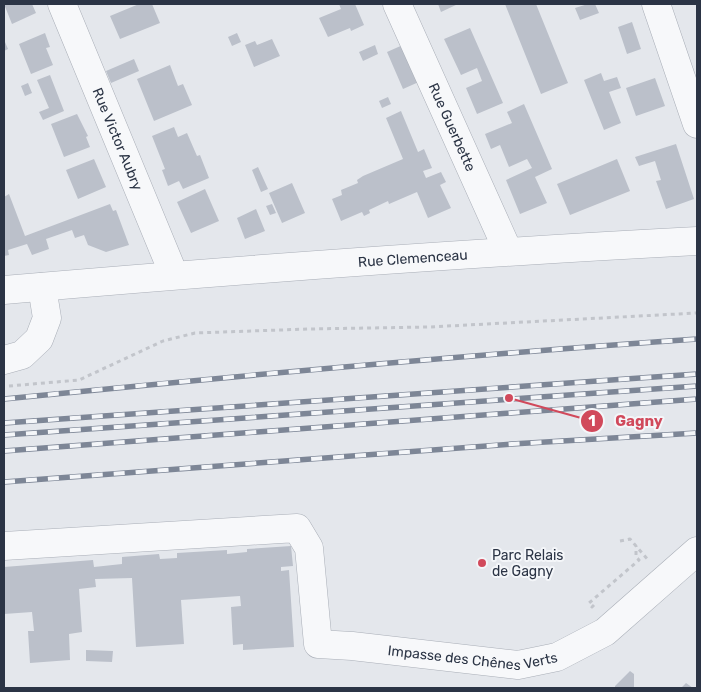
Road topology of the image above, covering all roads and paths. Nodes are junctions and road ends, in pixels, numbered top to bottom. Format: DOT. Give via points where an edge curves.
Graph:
graph roads {
  1 [pos="62,4"];
  2 [pos="397,4"];
  3 [pos="656,4"];
  4 [pos="697,124"];
  5 [pos="697,241"];
  6 [pos="508,251"];
  7 [pos="174,275"];
  8 [pos="42,287"];
  9 [pos="4,290"];
  10 [pos="697,313"];
  11 [pos="4,360"];
  12 [pos="4,386"];
  13 [pos="620,541"];
  14 [pos="4,546"];
  15 [pos="641,551"];
  16 [pos="697,551"];
  1 -- 7 [label="street, Rue Victor Aubry"];
  2 -- 6 [label="street, Rue Guerbette"];
  3 -- 4 [label="street"];
  5 -- 6 [label="street, Rue Clemenceau"];
  6 -- 7 [label="street, Rue Clemenceau"];
  7 -- 8 [label="street, Rue Clemenceau"];
  8 -- 9 [label="street, Rue Clemenceau"];
  8 -- 11 [label="street" via="47,318 39,339 22,355"];
  10 -- 12 [label="path" via="429,327 195,333 163,341 79,380"];
  13 -- 15 [label="path" via="630,539"];
  14 -- 16 [label="street, Impasse des Chênes Verts" via="297,528 309,548 318,644 518,665 557,657 605,632"];
}
